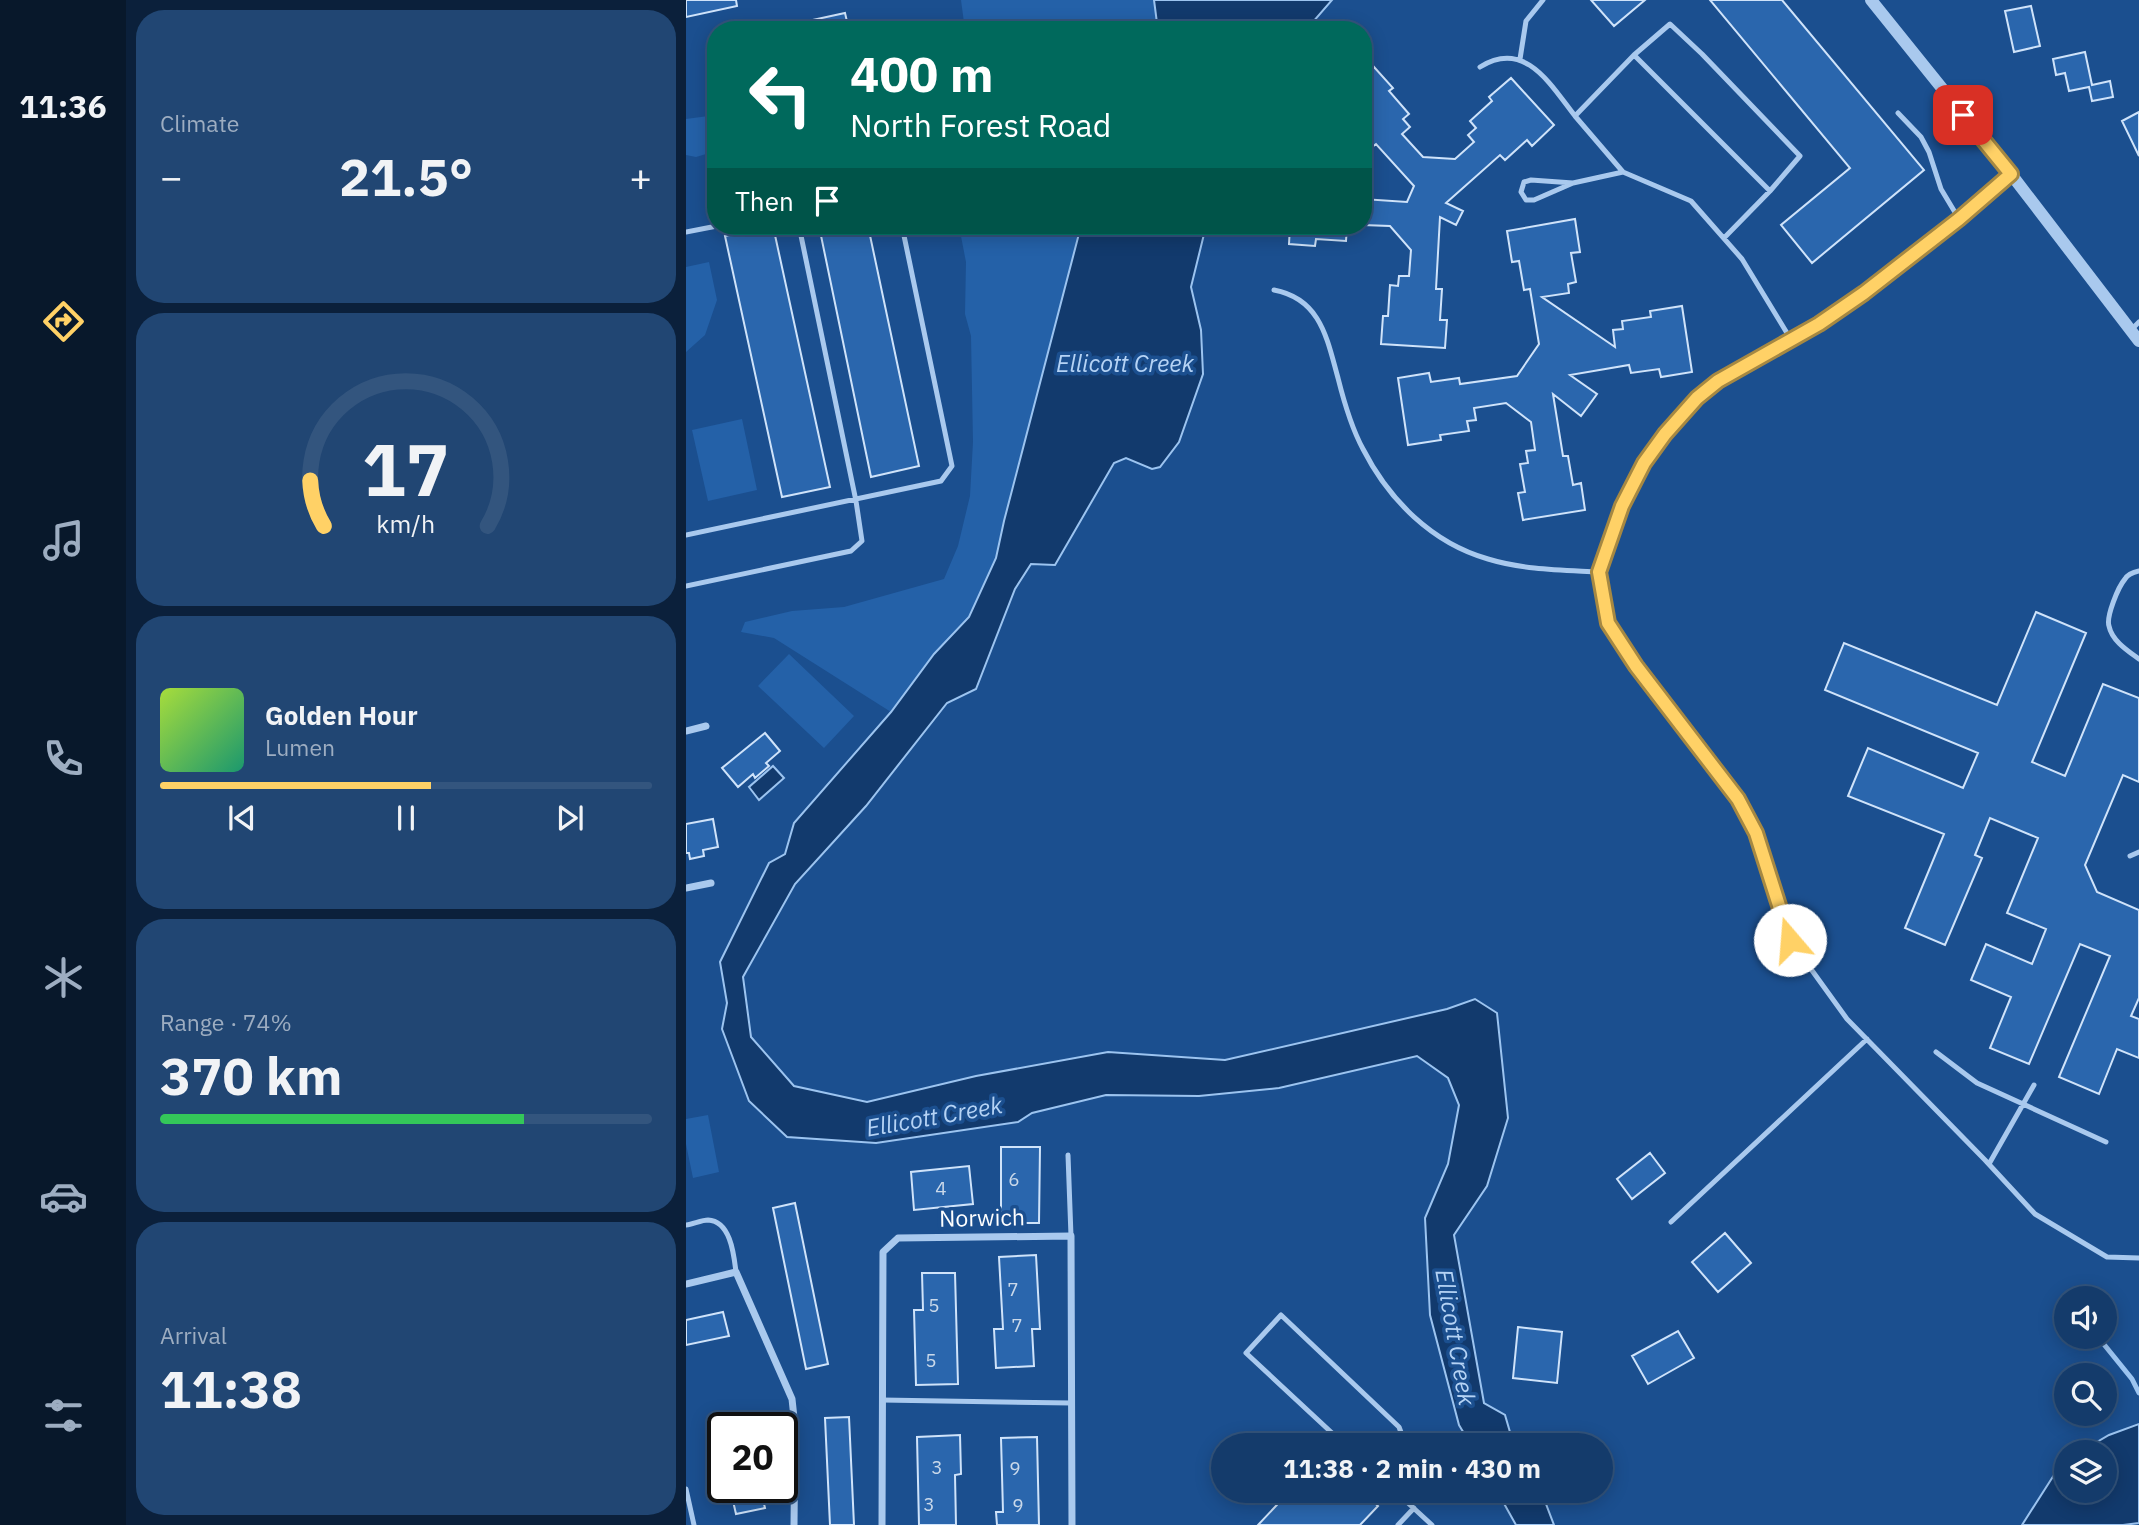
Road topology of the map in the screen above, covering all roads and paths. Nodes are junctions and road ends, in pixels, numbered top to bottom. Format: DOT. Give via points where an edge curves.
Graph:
graph roads {
  1 [pos="1543,0"];
  2 [pos="1871,0"];
  3 [pos="1634,55"];
  4 [pos="1520,59"];
  5 [pos="1480,67"];
  6 [pos="1898,113"];
  7 [pos="1575,116"];
  8 [pos="1623,172"];
  9 [pos="2011,174"];
  10 [pos="1573,183"];
  11 [pos="1770,191"];
  12 [pos="1959,219"];
  13 [pos="707,228"];
  14 [pos="686,232"];
  15 [pos="801,235"];
  16 [pos="904,235"];
  17 [pos="1724,238"];
  18 [pos="1274,290"];
  19 [pos="2136,331"];
  20 [pos="1790,338"];
  21 [pos="856,501"];
  22 [pos="686,536"];
  23 [pos="2139,571"];
  24 [pos="1599,572"];
  25 [pos="686,586"];
  26 [pos="2139,659"];
  27 [pos="706,726"];
  28 [pos="686,731"];
  29 [pos="2139,852"];
  30 [pos="2130,856"];
  31 [pos="711,883"];
  32 [pos="686,888"];
  33 [pos="1867,1039"];
  34 [pos="1936,1052"];
  35 [pos="2034,1086"];
  36 [pos="2023,1105"];
  37 [pos="2106,1142"];
  38 [pos="1068,1155"];
  39 [pos="1989,1164"];
  40 [pos="1671,1222"];
  41 [pos="686,1225"];
  42 [pos="1071,1236"];
  43 [pos="2139,1258"];
  44 [pos="736,1272"];
  45 [pos="686,1284"];
  46 [pos="882,1400"];
  47 [pos="1071,1403"];
  48 [pos="1332,1433"];
  49 [pos="1401,1433"];
  50 [pos="686,1489"];
  51 [pos="1408,1503"];
  52 [pos="1414,1508"];
  53 [pos="694,1525"];
  54 [pos="793,1525"];
  55 [pos="882,1525"];
  56 [pos="1072,1525"];
  57 [pos="1398,1525"];
  58 [pos="1432,1525"];
  1 -- 4 [label="lane" via="1526,21"];
  2 -- 9 [label="street"];
  3 -- 7 [label="lane"];
  3 -- 11 [label="lane"];
  3 -- 11 [label="lane" via="1670,24 1702,54 1800,156"];
  4 -- 5 [label="lane" via="1508,57"];
  4 -- 7 [label="lane" via="1531,64"];
  6 -- 12 [label="lane" via="1921,137 1941,189"];
  7 -- 8 [label="lane"];
  8 -- 10 [label="lane"];
  8 -- 17 [label="lane" via="1691,201"];
  9 -- 12 [label="lane"];
  9 -- 19 [label="street"];
  10 -- 10 [label="lane" via="1534,200 1525,200 1521,192 1531,180"];
  11 -- 17 [label="lane"];
  12 -- 20 [label="lane" via="1864,293"];
  13 -- 14 [label="lane"];
  15 -- 21 [label="lane"];
  16 -- 21 [label="lane" via="952,466 941,481"];
  17 -- 20 [label="lane"];
  18 -- 24 [label="lane" via="1302,301 1317,318 1363,449 1405,510 1427,529 1487,559 1538,569"];
  20 -- 24 [label="lane" via="1718,381 1665,434 1622,506"];
  21 -- 22 [label="lane"];
  21 -- 25 [label="lane" via="862,541 851,551"];
  23 -- 26 [label="lane" via="2125,578 2108,617 2109,629 2124,649"];
  24 -- 33 [label="lane" via="1608,623 1738,799 1756,833 1790,940 1847,1019"];
  27 -- 28 [label="street"];
  29 -- 30 [label="lane"];
  31 -- 32 [label="street"];
  33 -- 39 [label="lane"];
  33 -- 40 [label="lane"];
  34 -- 36 [label="lane" via="1977,1083"];
  35 -- 36 [label="lane"];
  36 -- 37 [label="lane"];
  36 -- 39 [label="lane"];
  38 -- 42 [label="lane"];
  39 -- 43 [label="lane" via="2035,1214 2106,1257"];
  41 -- 44 [label="lane" via="709,1220 718,1223 729,1238"];
  42 -- 46 [label="street, Norwich" via="898,1237 883,1252"];
  42 -- 47 [label="street"];
  44 -- 45 [label="street"];
  44 -- 54 [label="street" via="792,1399"];
  46 -- 47 [label="lane"];
  46 -- 55 [label="street, Norwich"];
  47 -- 56 [label="street"];
  48 -- 49 [label="lane" via="1246,1353 1281,1315"];
  50 -- 53 [label="lane"];
  51 -- 52 [label="lane"];
  52 -- 57 [label="lane"];
  52 -- 58 [label="lane"];
}
